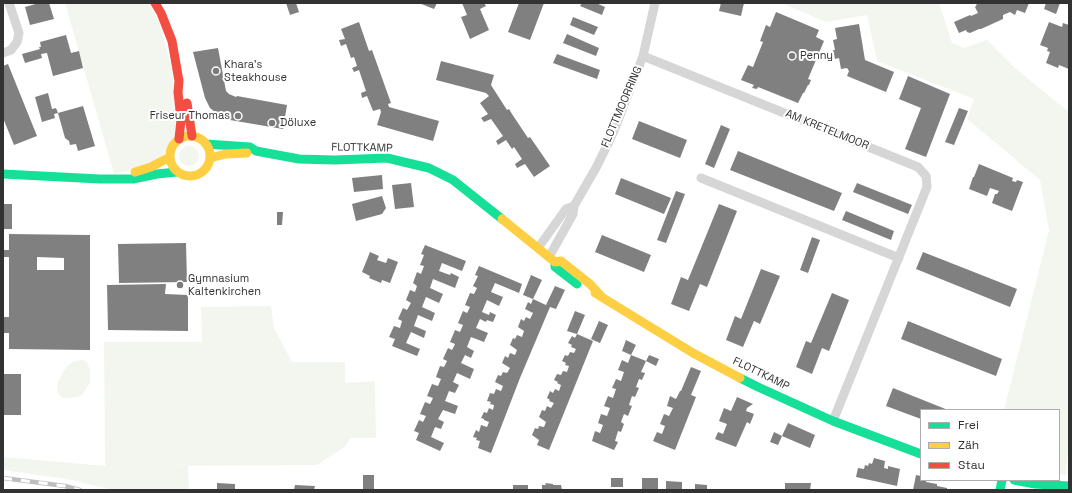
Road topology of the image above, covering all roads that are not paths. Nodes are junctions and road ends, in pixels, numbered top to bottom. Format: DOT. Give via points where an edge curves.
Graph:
graph roads {
  1 [pos="9,3"];
  2 [pos="155,3"];
  3 [pos="656,3"];
  4 [pos="3,53"];
  5 [pos="643,56"];
  6 [pos="179,81"];
  7 [pos="192,136"];
  8 [pos="179,139"];
  9 [pos="206,144"];
  10 [pos="256,151"];
  11 [pos="170,157"];
  12 [pos="210,158"];
  13 [pos="177,172"];
  14 [pos="3,174"];
  15 [pos="701,178"];
  16 [pos="126,179"];
  17 [pos="574,206"];
  18 [pos="538,248"];
  19 [pos="899,258"];
  20 [pos="552,259"];
  21 [pos="833,421"];
  22 [pos="920,454"];
  23 [pos="1016,484"];
  24 [pos="1069,486"];
  1 -- 4 [label="street" via="19,33 17,42 11,50"];
  2 -- 6 [label="street" via="172,41"];
  3 -- 5 [label="street, FLOTTMOORRING"];
  5 -- 17 [label="street, FLOTTMOORRING" via="614,131"];
  5 -- 19 [label="street, AM KRETELMOOR" via="918,167 926,176 927,187"];
  6 -- 7 [label="street" via="185,91"];
  6 -- 8 [label="street"];
  7 -- 8 [label="street"];
  7 -- 9 [label="street, FLOTTKAMP" via="200,138"];
  8 -- 11 [label="street" via="172,147"];
  9 -- 10 [label="street, FLOTTKAMP" via="250,147"];
  9 -- 12 [label="street"];
  10 -- 12 [label="street, FLOTTKAMP"];
  10 -- 18 [label="street, FLOTTKAMP" via="299,159 387,158 428,168 453,180"];
  11 -- 13 [label="street"];
  11 -- 16 [label="street" via="135,172"];
  12 -- 13 [label="street" via="209,165 200,174 187,176"];
  13 -- 16 [label="street"];
  14 -- 16 [label="street"];
  15 -- 19 [label="street"];
  17 -- 18 [label="street, FLOTTMOORRING" via="566,209"];
  17 -- 20 [label="street, FLOTTMOORRING" via="573,214"];
  18 -- 20 [label="street, FLOTTKAMP"];
  19 -- 21 [label="street, AM KRETELMOOR"];
  20 -- 21 [label="street, FLOTTKAMP" via="554,268 582,288 601,296 706,360"];
  21 -- 22 [label="street, FLOTTKAMP"];
  23 -- 24 [label="street"];
}
